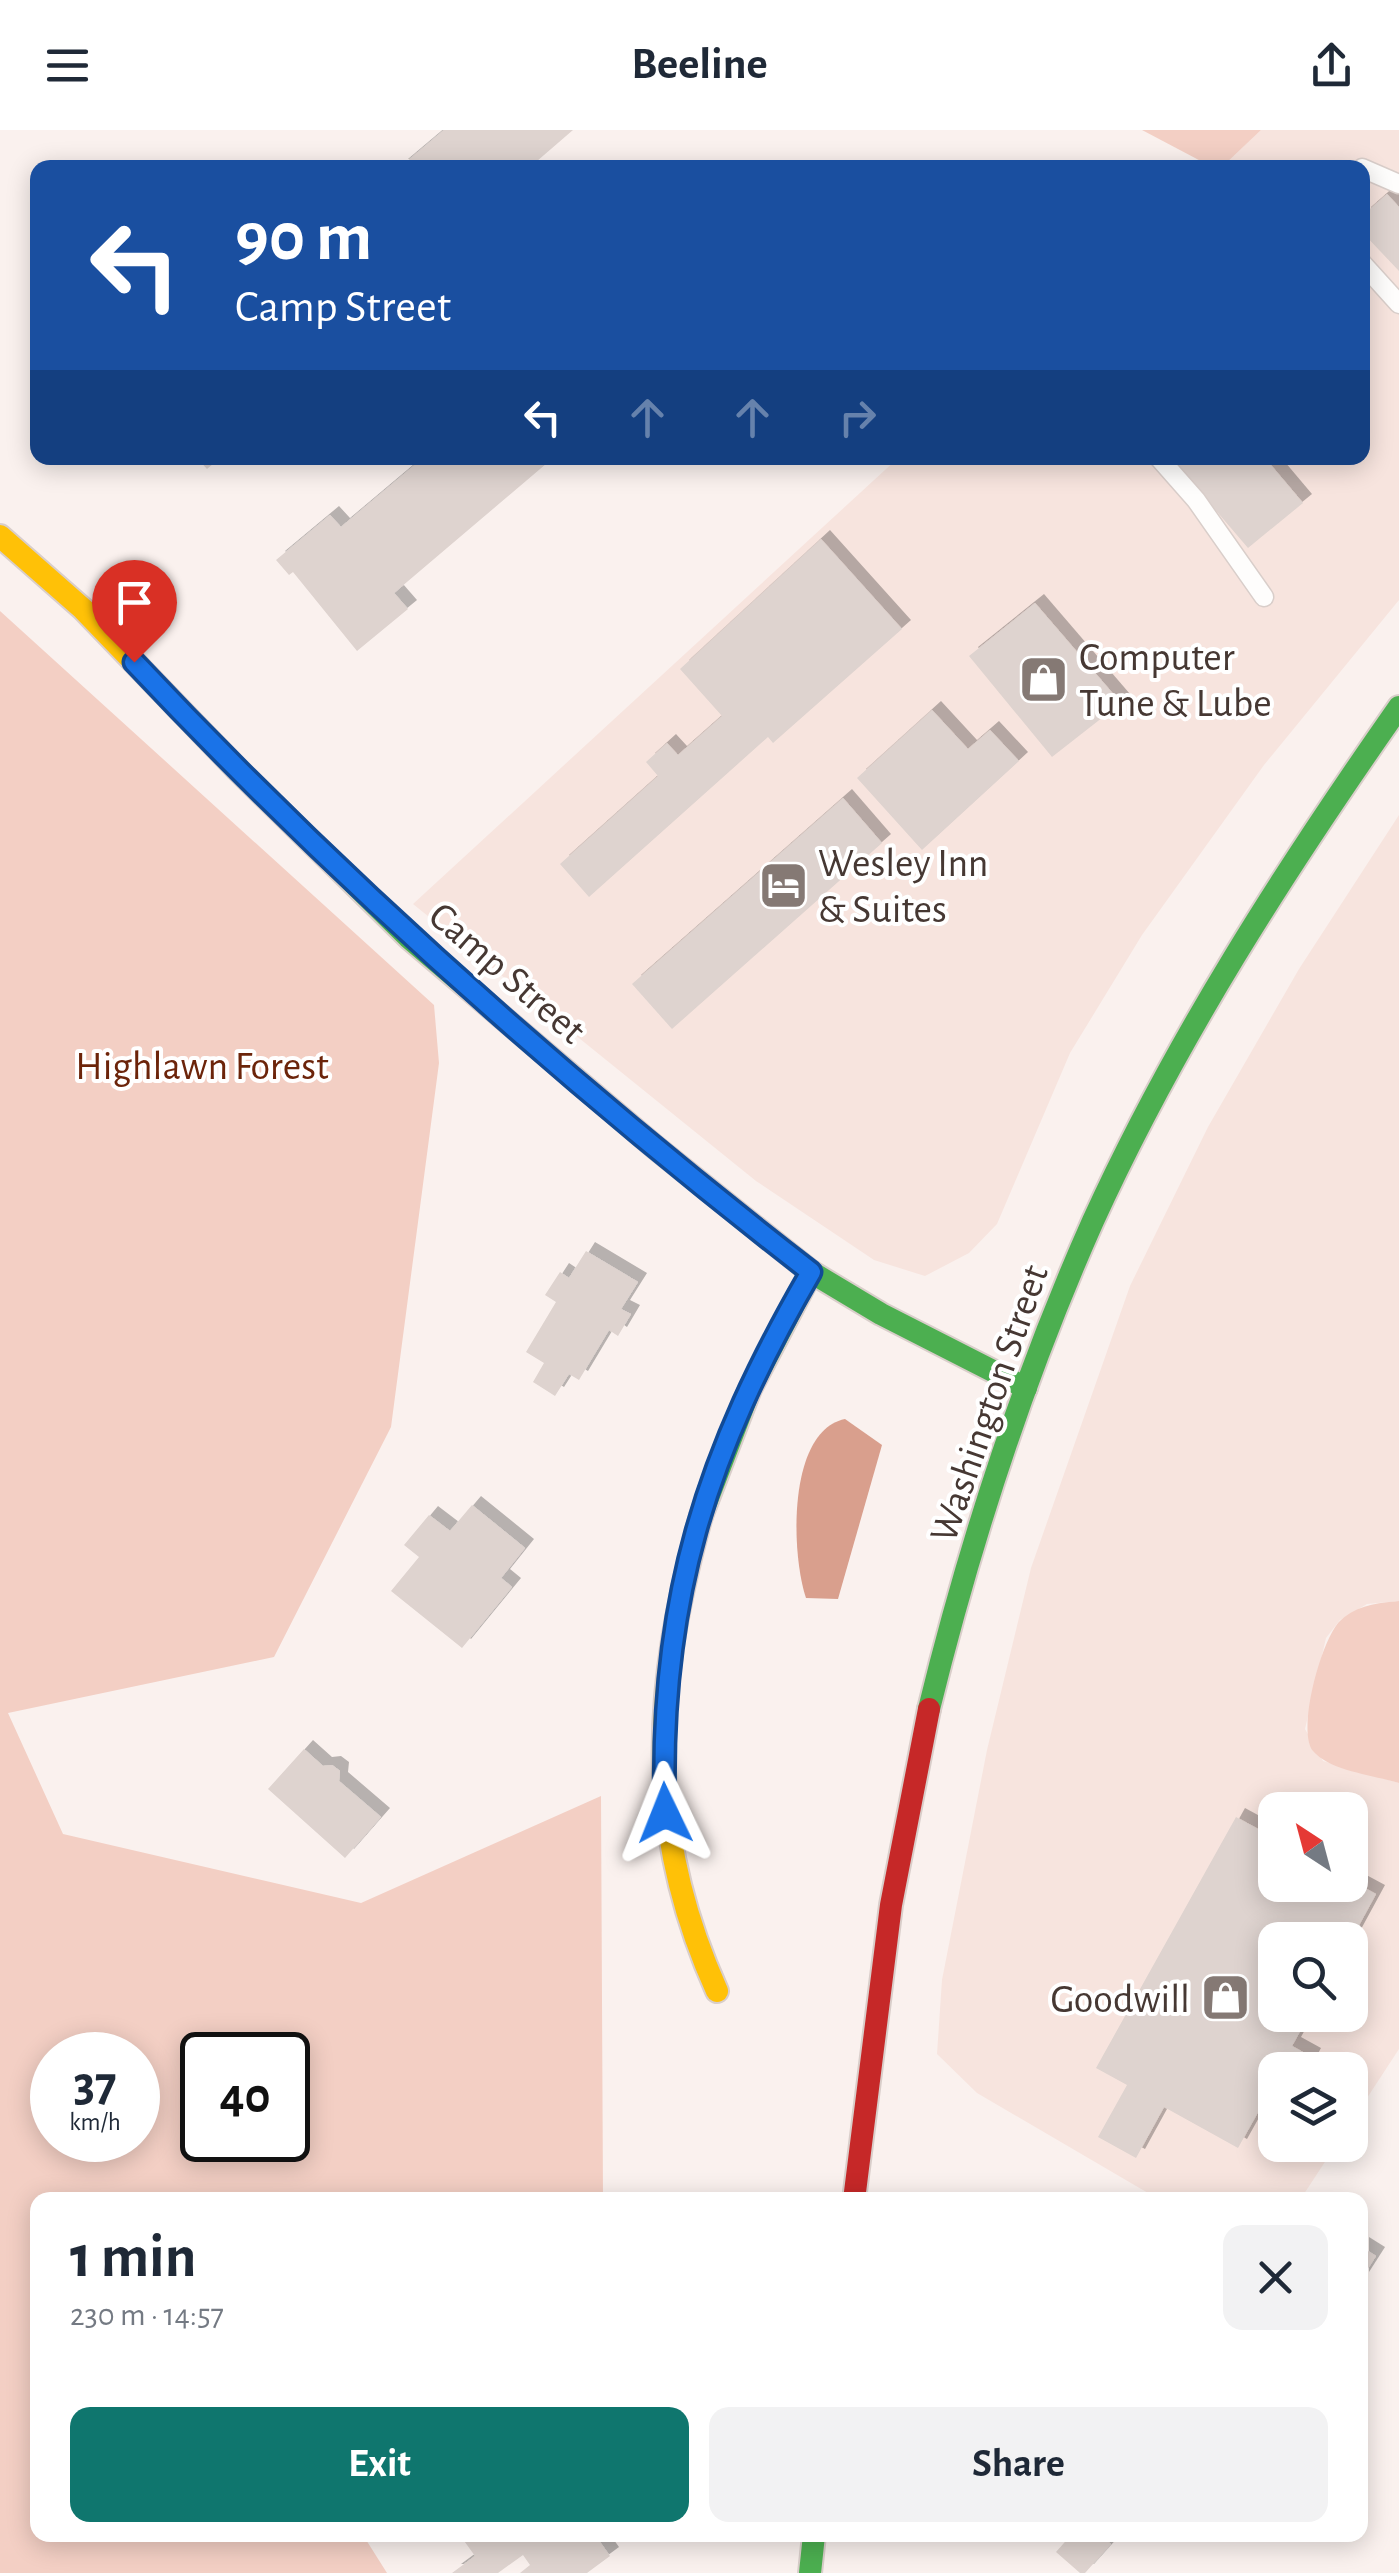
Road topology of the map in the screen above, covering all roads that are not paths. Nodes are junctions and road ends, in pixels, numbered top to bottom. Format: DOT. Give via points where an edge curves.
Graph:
graph roads {
  1 [pos="1370,171"];
  2 [pos="1399,184"];
  3 [pos="1370,272"];
  4 [pos="1399,304"];
  5 [pos="1165,465"];
  6 [pos="0,536"];
  7 [pos="1264,597"];
  8 [pos="1399,707"];
  9 [pos="811,1272"];
  10 [pos="1026,1388"];
  11 [pos="716,1991"];
  12 [pos="855,2192"];
  13 [pos="813,2542"];
  14 [pos="810,2573"];
  1 -- 2 [label="lane"];
  3 -- 4 [label="lane"];
  5 -- 7 [label="lane"];
  6 -- 9 [label="main road, Camp Street" via="83,609 408,937"];
  8 -- 10 [label="main road, Washington Street" via="1276,891 1132,1140"];
  9 -- 10 [label="main road, Camp Street"];
  9 -- 11 [label="main road" via="769,1344 704,1502 668,1658 663,1738 672,1859"];
  10 -- 12 [label="main road, Washington Street" via="978,1534 908,1805"];
  13 -- 14 [label="main road"];
}
